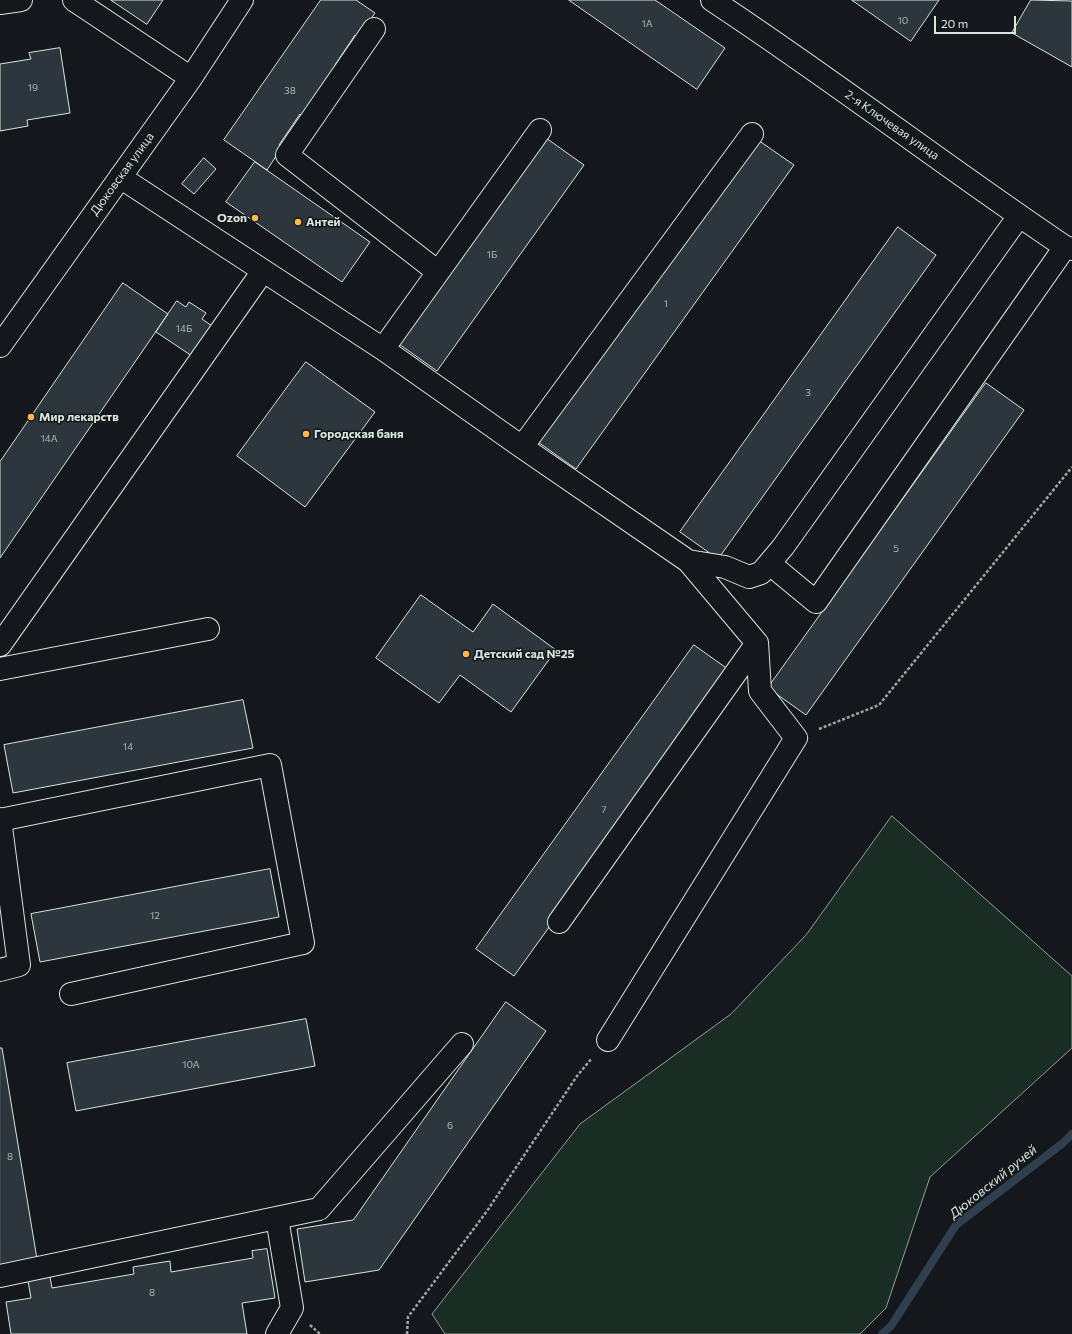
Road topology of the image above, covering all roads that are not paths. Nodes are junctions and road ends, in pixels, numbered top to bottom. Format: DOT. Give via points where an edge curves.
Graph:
graph roads {
  1 [pos="21,0"];
  2 [pos="74,0"];
  3 [pos="242,0"];
  4 [pos="712,0"];
  5 [pos="0,3"];
  6 [pos="374,29"];
  7 [pos="190,78"];
  8 [pos="540,130"];
  9 [pos="752,134"];
  10 [pos="120,177"];
  11 [pos="1019,216"];
  12 [pos="1068,248"];
  13 [pos="263,271"];
  14 [pos="438,272"];
  15 [pos="0,346"];
  16 [pos="383,349"];
  17 [pos="522,447"];
  18 [pos="688,561"];
  19 [pos="770,564"];
  20 [pos="208,629"];
  21 [pos="757,643"];
  22 [pos="0,645"];
  23 [pos="0,669"];
  24 [pos="0,820"];
  25 [pos="559,922"];
  26 [pos="0,970"];
  27 [pos="71,994"];
  28 [pos="608,1040"];
  29 [pos="462,1044"];
  30 [pos="277,1218"];
  31 [pos="0,1276"];
  32 [pos="277,1334"];
  1 -- 5 [label="street"];
  2 -- 7 [label="street"];
  3 -- 7 [label="street, Дюковская улица"];
  4 -- 11 [label="street, 2-я Ключевая улица" via="764,34"];
  6 -- 14 [label="street" via="286,155"];
  7 -- 10 [label="street, Дюковская улица"];
  8 -- 14 [label="street"];
  9 -- 17 [label="street"];
  10 -- 13 [label="street"];
  10 -- 15 [label="street, Дюковская улица"];
  11 -- 12 [label="street, 2-я Ключевая улица"];
  11 -- 19 [label="street"];
  12 -- 19 [label="street" via="816,602"];
  13 -- 16 [label="street"];
  13 -- 22 [label="street"];
  14 -- 16 [label="street"];
  16 -- 17 [label="street"];
  17 -- 18 [label="street"];
  18 -- 19 [label="street" via="725,567 749,577 761,573"];
  18 -- 21 [label="street"];
  20 -- 23 [label="street"];
  21 -- 25 [label="street"];
  21 -- 28 [label="street" via="760,692 796,738"];
  24 -- 26 [label="street" via="20,965"];
  24 -- 27 [label="street" via="270,765 303,943"];
  29 -- 30 [label="street" via="319,1209"];
  30 -- 31 [label="street"];
  30 -- 32 [label="street" via="292,1308"];
}
